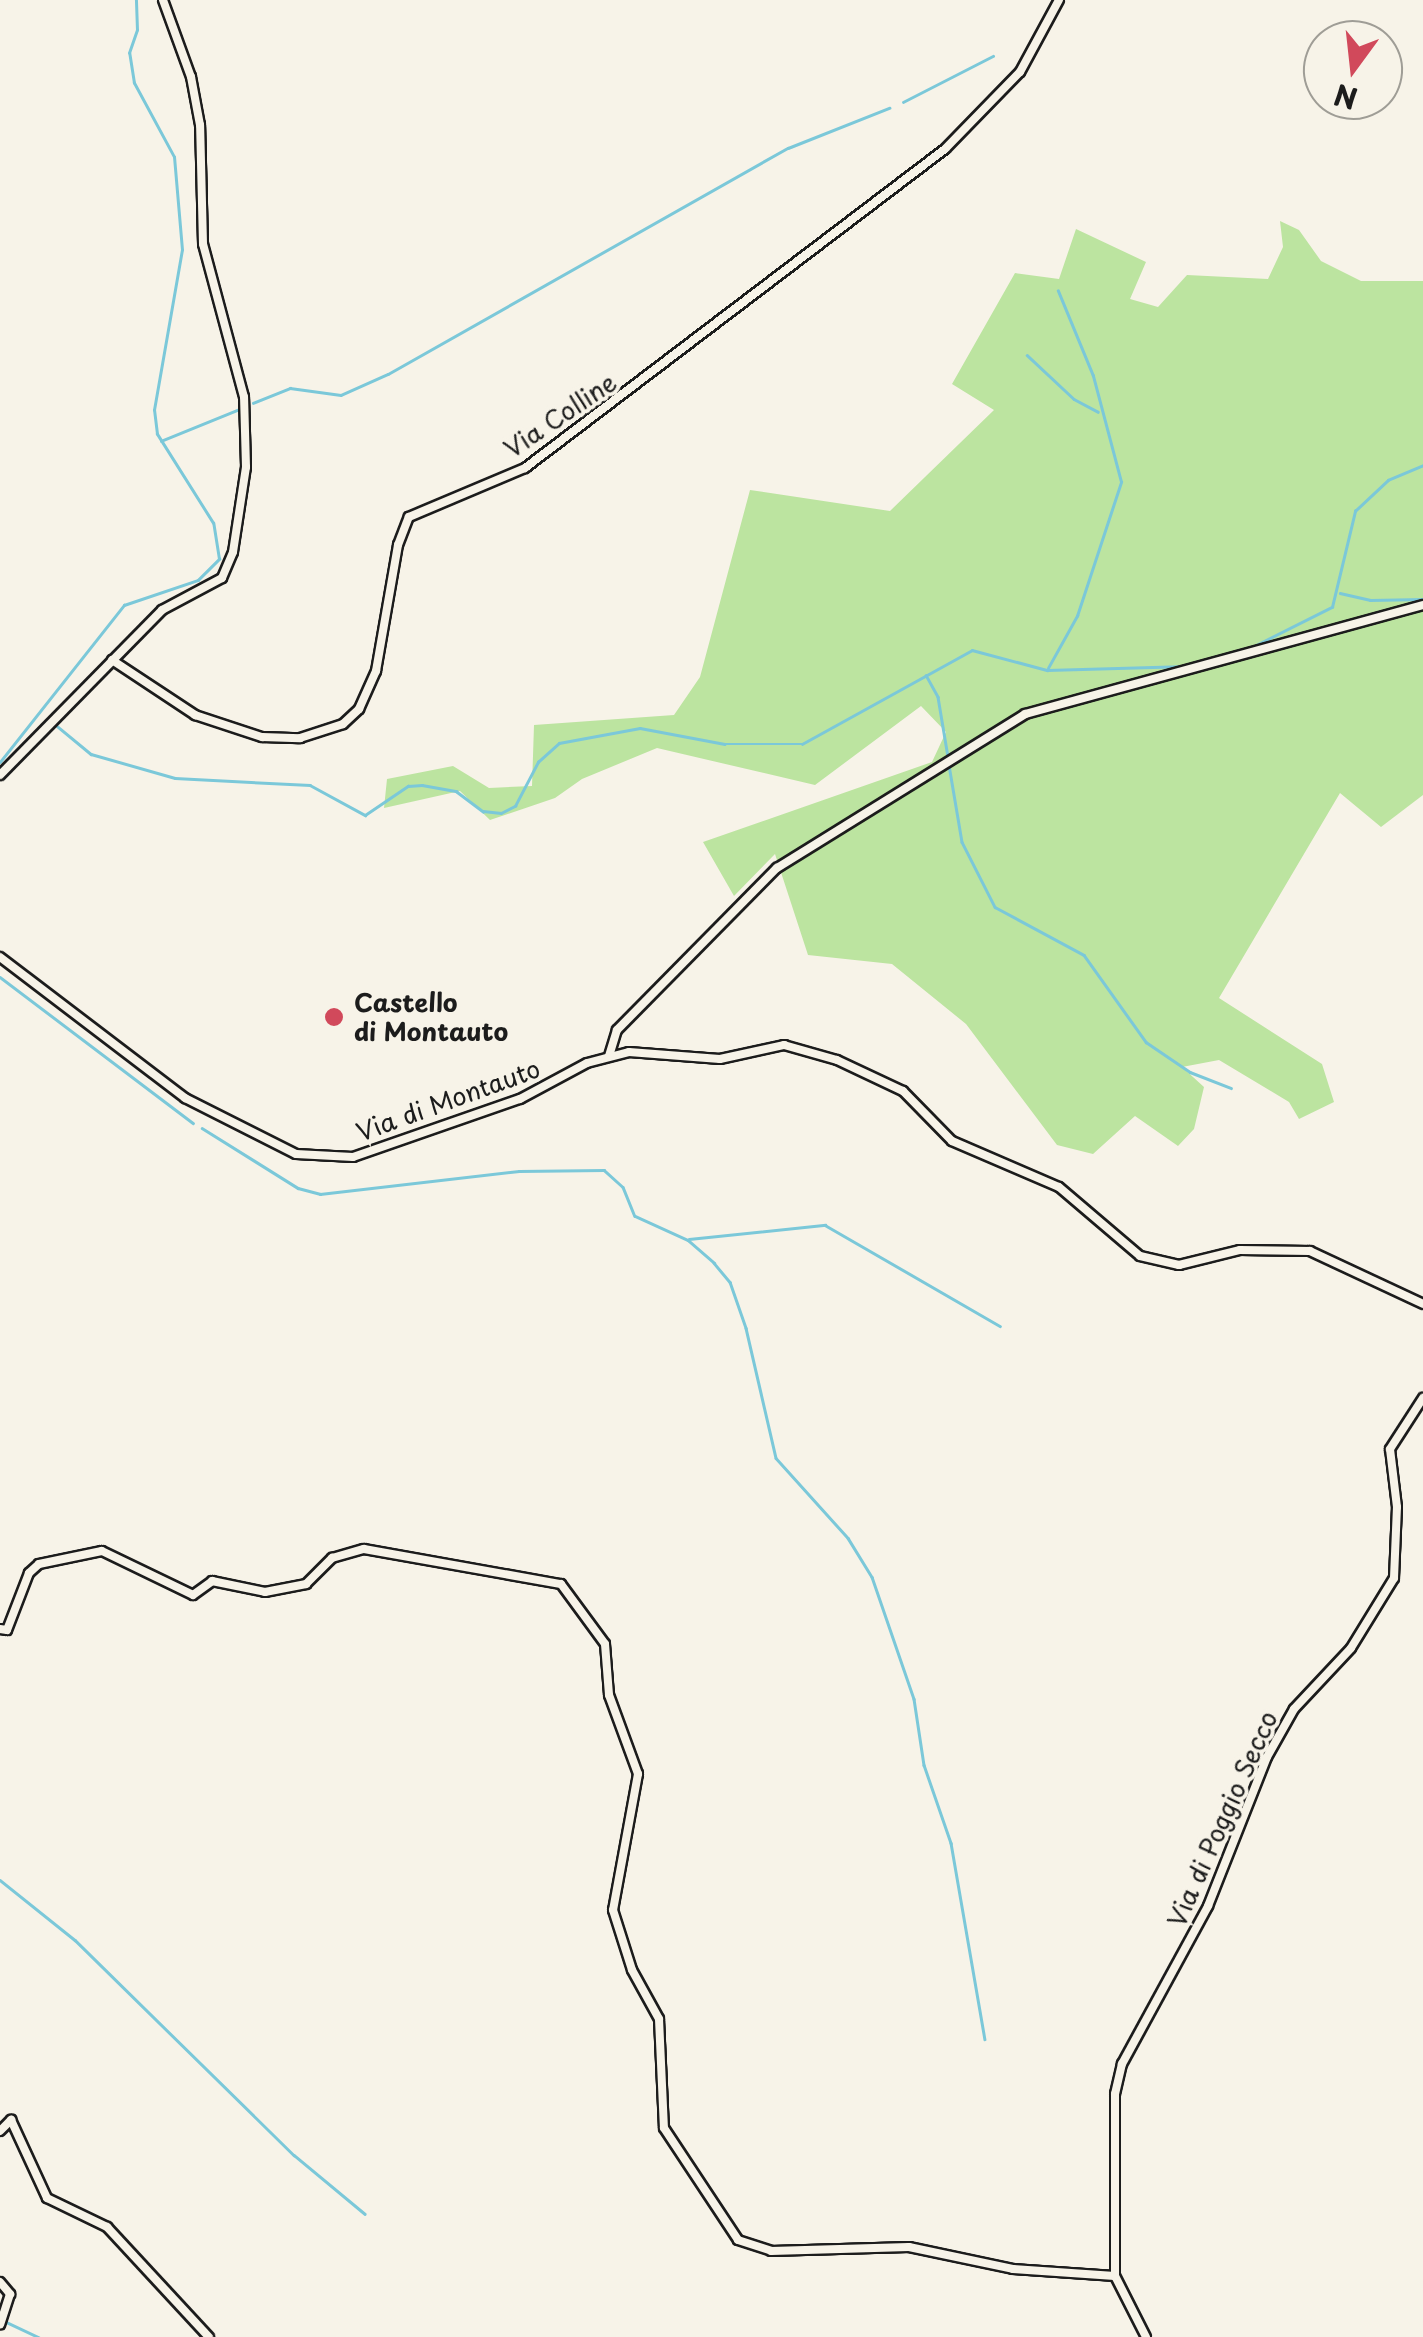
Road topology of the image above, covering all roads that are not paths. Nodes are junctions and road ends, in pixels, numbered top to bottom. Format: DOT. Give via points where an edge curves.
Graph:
graph roads {
  1 [pos="163,0"];
  2 [pos="1059,0"];
  3 [pos="1423,605"];
  4 [pos="112,660"];
  5 [pos="0,776"];
  6 [pos="0,957"];
  7 [pos="608,1056"];
  8 [pos="1423,1304"];
  9 [pos="1423,1398"];
  10 [pos="0,1629"];
  11 [pos="0,2132"];
  12 [pos="1115,2276"];
  13 [pos="0,2282"];
  14 [pos="0,2324"];
  15 [pos="209,2337"];
  16 [pos="1146,2337"];
  1 -- 4 [label="street" via="191,76 200,125 203,244 244,397 246,467 233,552 222,578 162,610"];
  2 -- 4 [label="street, Via Colline" via="1020,72 944,149 525,468 409,517 376,672 358,710 343,724 300,738 262,737 195,715"];
  3 -- 7 [label="street" via="1025,714 776,868 617,1030"];
  4 -- 5 [label="street"];
  6 -- 8 [label="street, Via di Montauto" via="185,1098 296,1154 353,1156 520,1099 587,1063 630,1052 720,1059 784,1044 903,1091 952,1140 1044,1178 1140,1256 1179,1265 1240,1250 1310,1252"];
  9 -- 12 [label="street, Via di Poggio Secco" via="1390,1448 1394,1578 1351,1648 1294,1709 1267,1757 1208,1906 1122,2064 1115,2094"];
  10 -- 12 [label="street" via="7,1630 28,1573 38,1564 102,1551 193,1595 212,1580 266,1592 306,1584 332,1558 364,1549 561,1584 605,1644 609,1695 638,1774 613,1910 632,1970 659,2019 664,2128 738,2240 771,2251 909,2247 1013,2270"];
  11 -- 15 [label="street" via="11,2120 47,2198 107,2227"];
  12 -- 16 [label="street, Via di Poggio Secco"];
  13 -- 14 [label="street" via="10,2294"];
}
